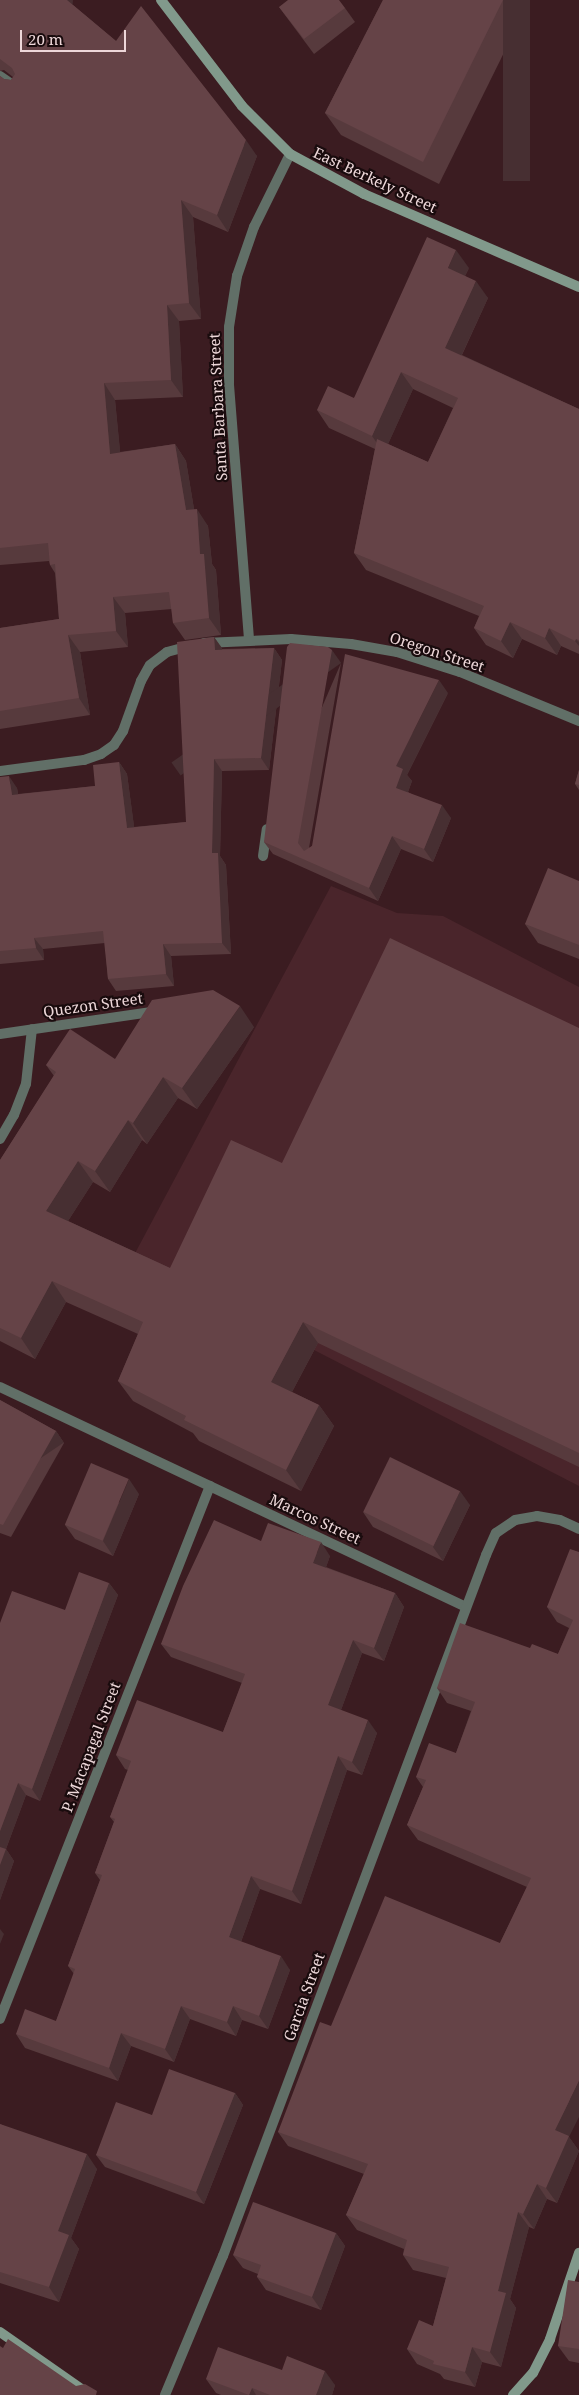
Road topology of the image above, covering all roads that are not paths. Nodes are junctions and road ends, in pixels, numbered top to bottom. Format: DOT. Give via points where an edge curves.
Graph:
graph roads {
  1 [pos="161,0"];
  2 [pos="0,76"];
  3 [pos="20,90"];
  4 [pos="290,154"];
  5 [pos="579,288"];
  6 [pos="249,639"];
  7 [pos="579,721"];
  8 [pos="0,771"];
  9 [pos="269,818"];
  10 [pos="263,856"];
  11 [pos="173,1008"];
  12 [pos="32,1029"];
  13 [pos="0,1034"];
  14 [pos="0,1139"];
  15 [pos="0,1387"];
  16 [pos="210,1486"];
  17 [pos="579,1529"];
  18 [pos="464,1606"];
  19 [pos="0,2019"];
  20 [pos="579,2253"];
  21 [pos="0,2332"];
  22 [pos="90,2395"];
  23 [pos="165,2395"];
  24 [pos="513,2395"];
  1 -- 4 [label="street, East Berkely Street" via="242,106"];
  2 -- 3 [label="street"];
  4 -- 5 [label="street, East Berkely Street" via="364,194"];
  4 -- 6 [label="street, Santa Barbara Street" via="251,235 237,276 230,327 229,383"];
  6 -- 7 [label="street, Oregon Street" via="397,652 460,672"];
  6 -- 8 [label="street, Oregon Street" via="198,644 167,652 156,660 141,681 123,732 101,754 84,760"];
  9 -- 10 [label="street"];
  11 -- 12 [label="street, Quezon Street"];
  12 -- 13 [label="street, Quezon Street"];
  12 -- 14 [label="street" via="26,1084 14,1116"];
  15 -- 16 [label="street, Marcos Street"];
  16 -- 18 [label="street, Marcos Street"];
  16 -- 19 [label="street, P. Macapagal Street"];
  17 -- 18 [label="street" via="560,1520 537,1516 515,1520 496,1533"];
  18 -- 23 [label="street, Garcia Street" via="261,2157 188,2345"];
  20 -- 24 [label="street" via="550,2339 533,2373"];
  21 -- 22 [label="street"];
}
